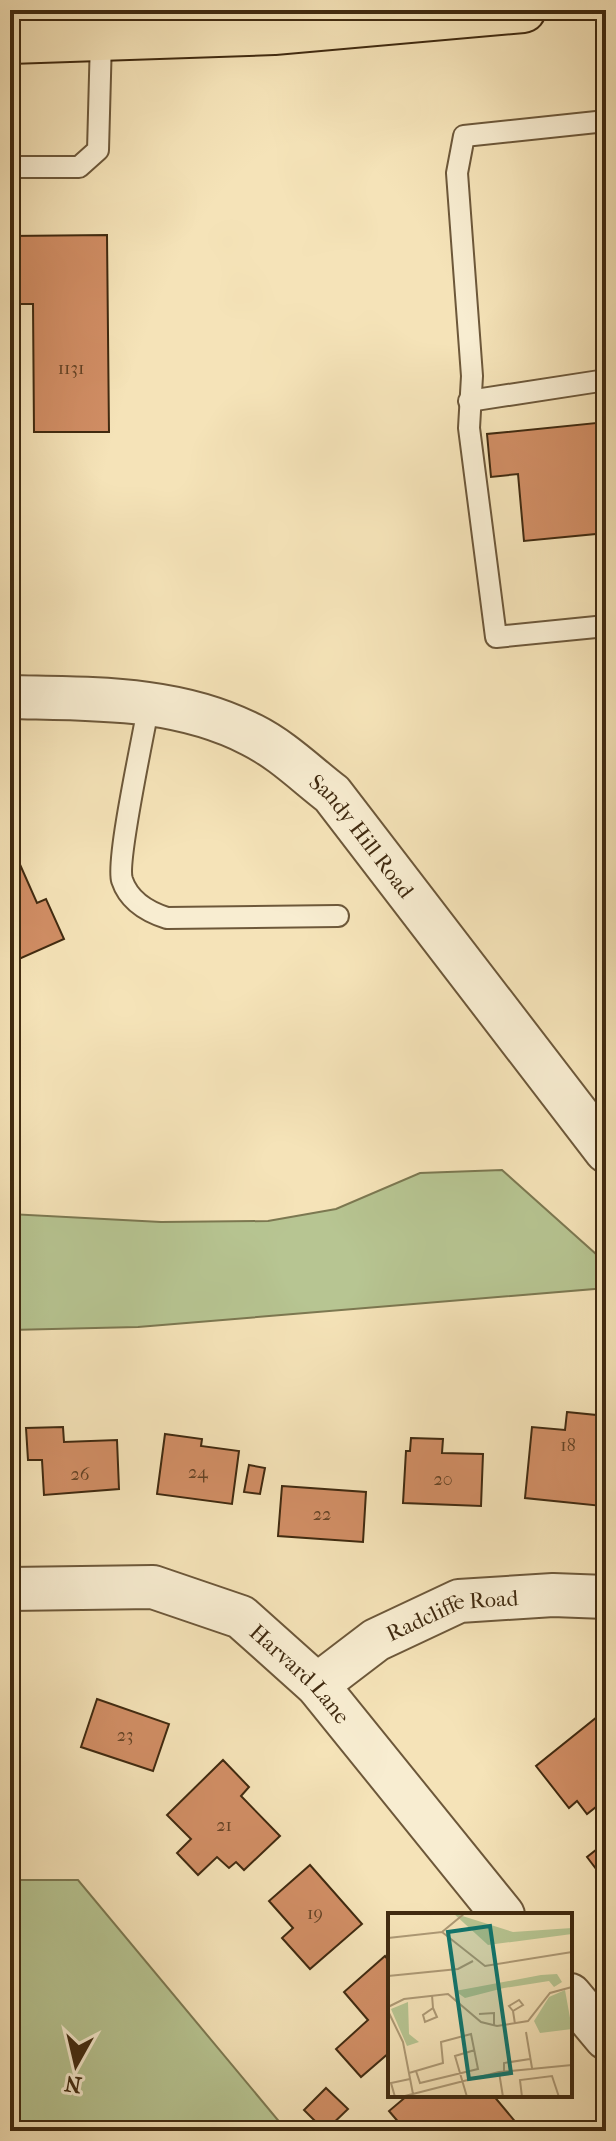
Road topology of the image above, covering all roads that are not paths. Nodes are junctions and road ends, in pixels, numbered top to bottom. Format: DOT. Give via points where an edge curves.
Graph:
graph roads {
  1 [pos="523,10"];
  2 [pos="410,15"];
  3 [pos="167,24"];
  4 [pos="101,39"];
  5 [pos="10,41"];
  6 [pos="606,121"];
  7 [pos="10,167"];
  8 [pos="606,380"];
  9 [pos="469,401"];
  10 [pos="606,626"];
  11 [pos="10,697"];
  12 [pos="149,703"];
  13 [pos="338,916"];
  14 [pos="606,1151"];
  15 [pos="10,1589"];
  16 [pos="606,1597"];
  17 [pos="317,1685"];
  18 [pos="501,1913"];
  19 [pos="572,1997"];
  20 [pos="606,2038"];
  1 -- 2 [label="main road"];
  2 -- 3 [label="main road"];
  3 -- 4 [label="main road"];
  4 -- 5 [label="main road"];
  4 -- 7 [label="lane" via="98,150 79,167"];
  6 -- 9 [label="lane" via="464,136 457,173 472,376"];
  8 -- 9 [label="lane"];
  9 -- 10 [label="lane" via="496,637"];
  11 -- 12 [label="street, Sandy Hill Road"];
  12 -- 13 [label="lane" via="123,852 121,878 131,895 146,911 167,918"];
  12 -- 14 [label="street, Sandy Hill Road" via="251,734 332,794"];
  15 -- 17 [label="street, Harvard Lane" via="153,1587 241,1617"];
  16 -- 17 [label="street, Radcliffe Road" via="459,1601 376,1640"];
  17 -- 18 [label="street, Harvard Lane"];
  19 -- 20 [label="street"];
}
